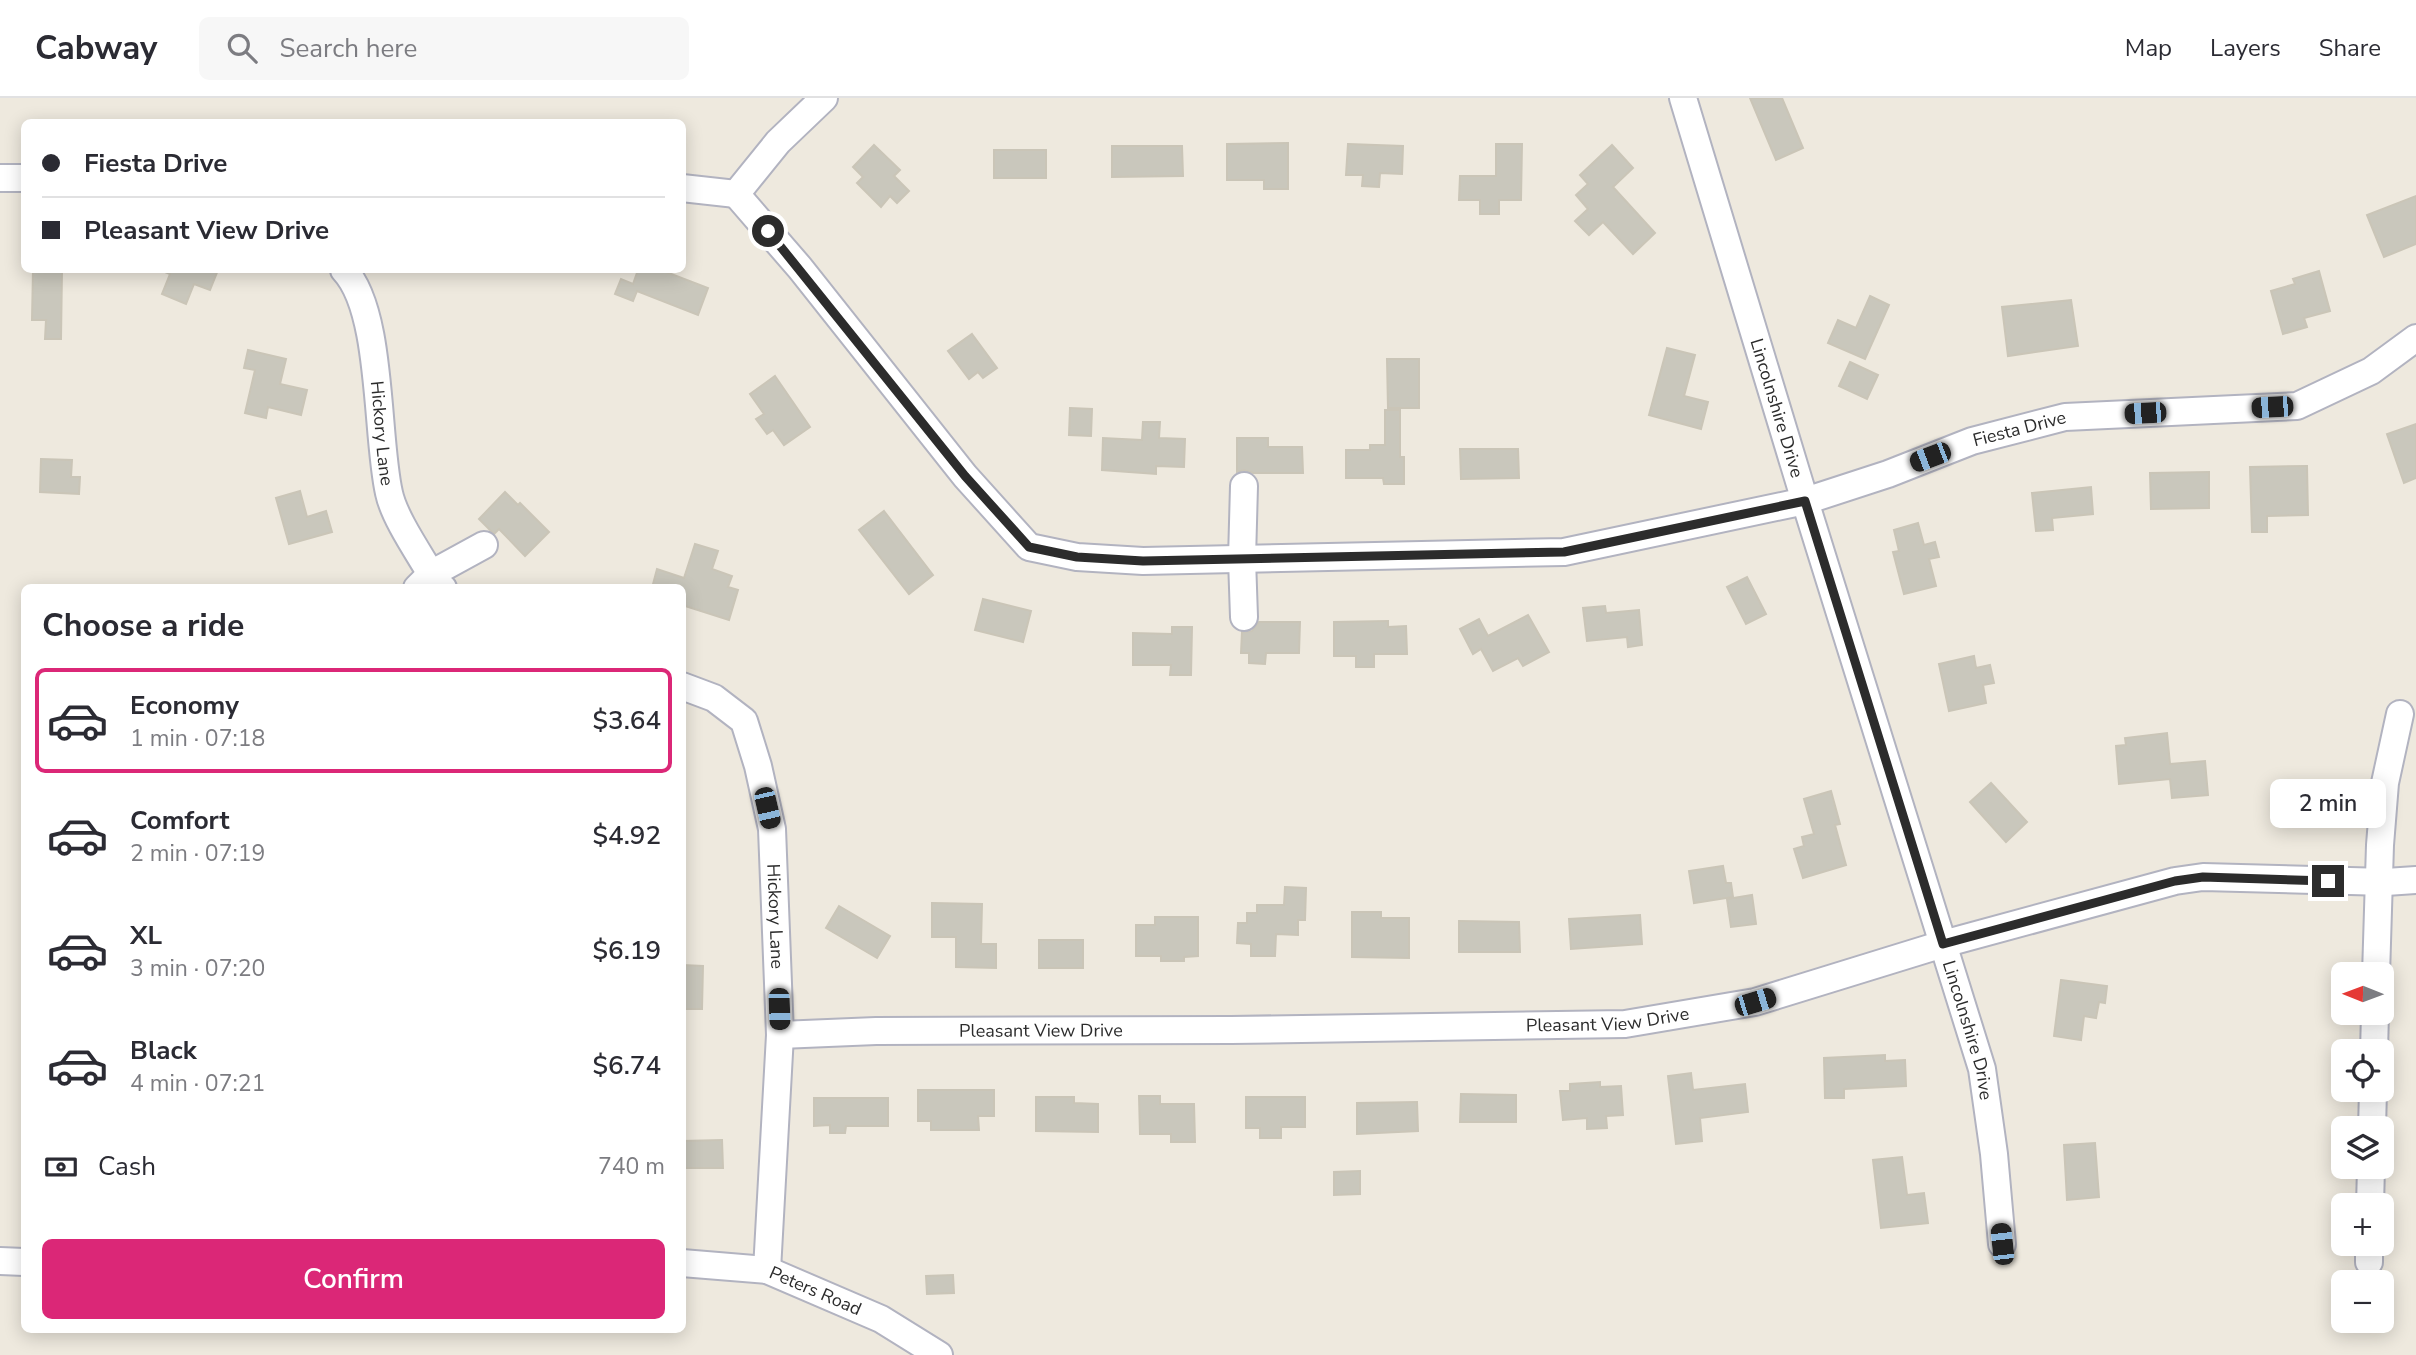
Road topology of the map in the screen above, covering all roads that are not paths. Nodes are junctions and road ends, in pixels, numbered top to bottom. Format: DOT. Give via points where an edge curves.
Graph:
graph roads {
  1 [pos="824,98"];
  2 [pos="1683,98"];
  3 [pos="0,178"];
  4 [pos="21,178"];
  5 [pos="686,188"];
  6 [pos="736,194"];
  7 [pos="347,273"];
  8 [pos="2416,338"];
  9 [pos="1244,485"];
  10 [pos="1805,501"];
  11 [pos="484,545"];
  12 [pos="1242,559"];
  13 [pos="430,583"];
  14 [pos="1244,617"];
  15 [pos="686,688"];
  16 [pos="2400,714"];
  17 [pos="2416,880"];
  18 [pos="2379,882"];
  19 [pos="1943,944"];
  20 [pos="2376,962"];
  21 [pos="780,1035"];
  22 [pos="2002,1244"];
  23 [pos="0,1261"];
  24 [pos="21,1262"];
  25 [pos="686,1263"];
  26 [pos="767,1270"];
  27 [pos="939,1355"];
  1 -- 6 [label="street" via="778,142"];
  2 -- 10 [label="street, Lincolnshire Drive"];
  3 -- 4 [label="street"];
  5 -- 6 [label="street"];
  6 -- 12 [label="street, Fiesta Drive" via="965,476 1029,547 1077,557 1143,561"];
  7 -- 13 [label="street, Hickory Lane" via="369,328 389,495"];
  8 -- 10 [label="street, Fiesta Drive" via="2371,371 2297,406 2065,417 1972,441"];
  9 -- 12 [label="street"];
  10 -- 12 [label="street, Fiesta Drive" via="1564,552"];
  10 -- 19 [label="street, Lincolnshire Drive"];
  11 -- 13 [label="street"];
  12 -- 14 [label="street"];
  15 -- 21 [label="street, Hickory Lane" via="714,698 744,721 758,766 772,829"];
  16 -- 18 [label="street" via="2385,783"];
  17 -- 18 [label="street, Pleasant View Drive"];
  18 -- 19 [label="street, Pleasant View Drive" via="2203,877"];
  18 -- 20 [label="street"];
  19 -- 21 [label="street, Pleasant View Drive" via="1755,1002 1625,1024"];
  19 -- 22 [label="street, Lincolnshire Drive" via="1982,1069"];
  21 -- 26 [label="street, Hickory Lane"];
  23 -- 24 [label="street"];
  25 -- 26 [label="street, Peters Road"];
  26 -- 27 [label="street, Peters Road" via="881,1319"];
}
